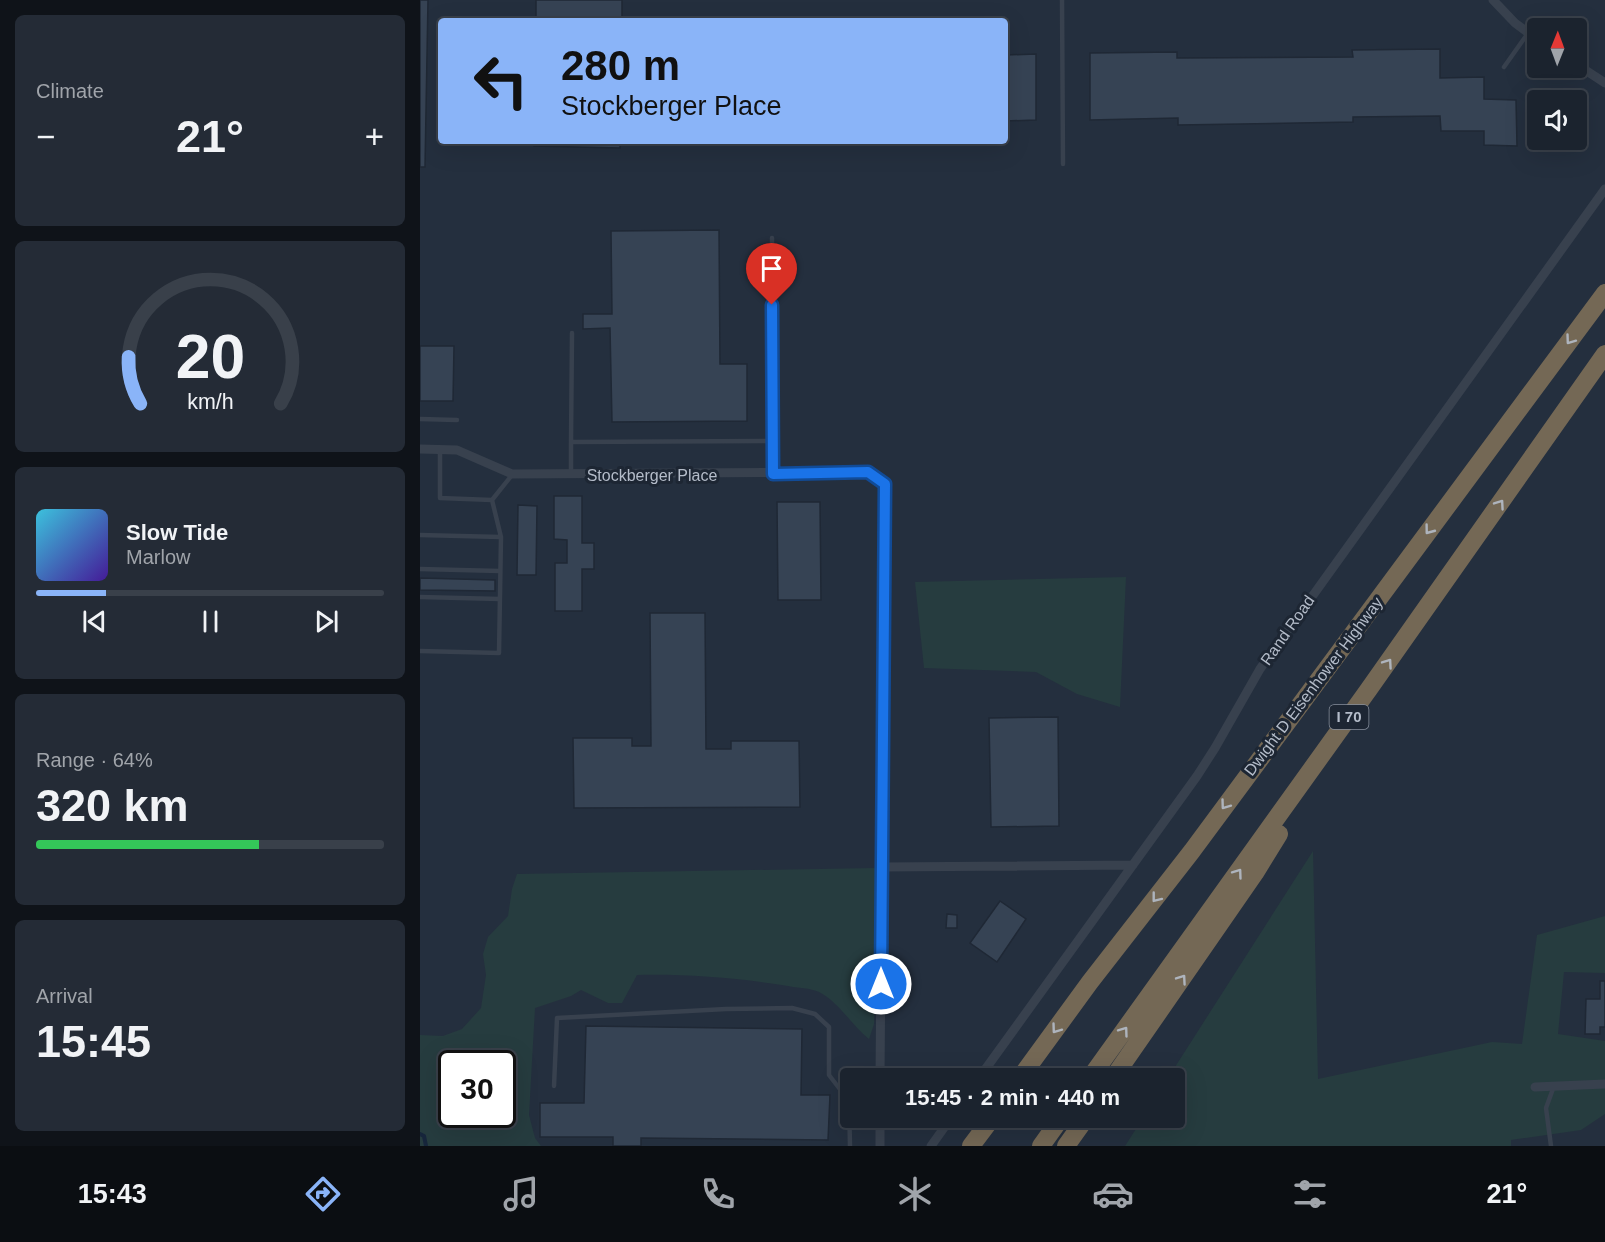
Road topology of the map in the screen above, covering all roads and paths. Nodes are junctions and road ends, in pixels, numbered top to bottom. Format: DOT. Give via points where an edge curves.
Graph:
graph roads {
  1 [pos="1062,0"];
  2 [pos="1493,0"];
  3 [pos="1527,32"];
  4 [pos="1527,34"];
  5 [pos="1504,67"];
  6 [pos="1587,71"];
  7 [pos="1605,82"];
  8 [pos="1063,164"];
  9 [pos="1605,189"];
  10 [pos="772,238"];
  11 [pos="1605,293"];
  12 [pos="572,333"];
  13 [pos="1605,354"];
  14 [pos="420,419"];
  15 [pos="457,420"];
  16 [pos="772,441"];
  17 [pos="571,442"];
  18 [pos="420,449"];
  19 [pos="440,450"];
  20 [pos="512,474"];
  21 [pos="773,474"];
  22 [pos="571,475"];
  23 [pos="492,500"];
  24 [pos="420,535"];
  25 [pos="501,537"];
  26 [pos="420,569"];
  27 [pos="500,571"];
  28 [pos="420,597"];
  29 [pos="500,599"];
  30 [pos="420,651"];
  31 [pos="1369,689"];
  32 [pos="1133,865"];
  33 [pos="882,867"];
  34 [pos="880,1068"];
  35 [pos="986,1068"];
  36 [pos="1027,1068"];
  37 [pos="1097,1068"];
  38 [pos="1120,1068"];
  39 [pos="1605,1084"];
  40 [pos="555,1086"];
  41 [pos="1554,1086"];
  42 [pos="1535,1087"];
  43 [pos="880,1128"];
  44 [pos="944,1128"];
  45 [pos="984,1128"];
  46 [pos="1054,1128"];
  47 [pos="1079,1128"];
  48 [pos="850,1146"];
  49 [pos="880,1146"];
  50 [pos="931,1146"];
  51 [pos="971,1146"];
  52 [pos="1041,1146"];
  53 [pos="1066,1146"];
  54 [pos="1551,1146"];
  1 -- 8 [label="lane"];
  2 -- 3 [label="street"];
  4 -- 5 [label="lane"];
  6 -- 7 [label="street"];
  9 -- 32 [label="street, Rand Road" via="1260,669 1215,748"];
  10 -- 16 [label="lane"];
  11 -- 36 [label="highway, Dwight D Eisenhower Highway, one-way"];
  12 -- 17 [label="lane"];
  31 -- 13 [label="highway, I 70, one-way"];
  14 -- 15 [label="lane"];
  16 -- 17 [label="lane"];
  16 -- 21 [label="lane"];
  17 -- 22 [label="lane"];
  18 -- 19 [label="street, Stockberger Place"];
  19 -- 20 [label="street, Stockberger Place" via="457,450"];
  19 -- 23 [label="lane" via="440,498"];
  20 -- 22 [label="street, Stockberger Place"];
  20 -- 23 [label="lane"];
  21 -- 22 [label="street, Stockberger Place"];
  21 -- 33 [label="street, Stockberger Place" via="868,472 885,484"];
  23 -- 25 [label="lane"];
  24 -- 25 [label="lane"];
  25 -- 27 [label="lane"];
  26 -- 27 [label="lane"];
  27 -- 29 [label="lane"];
  28 -- 29 [label="lane"];
  29 -- 30 [label="lane" via="499,653"];
  37 -- 31 [label="highway, I 70, one-way"];
  38 -- 31 [label="highway, one-way" via="1255,873"];
  32 -- 33 [label="street"];
  32 -- 35 [label="street, Rand Road"];
  33 -- 34 [label="street"];
  39 -- 41 [label="street"];
  40 -- 48 [label="lane" via="557,1018 792,1008 815,1014 829,1027 829,1075 849,1101"];
  41 -- 42 [label="street"];
  41 -- 54 [label="lane" via="1546,1108"];
  43 -- 49 [label="street"];
  44 -- 50 [label="street"];
  45 -- 51 [label="highway"];
  46 -- 52 [label="highway"];
  47 -- 53 [label="highway"];
}
